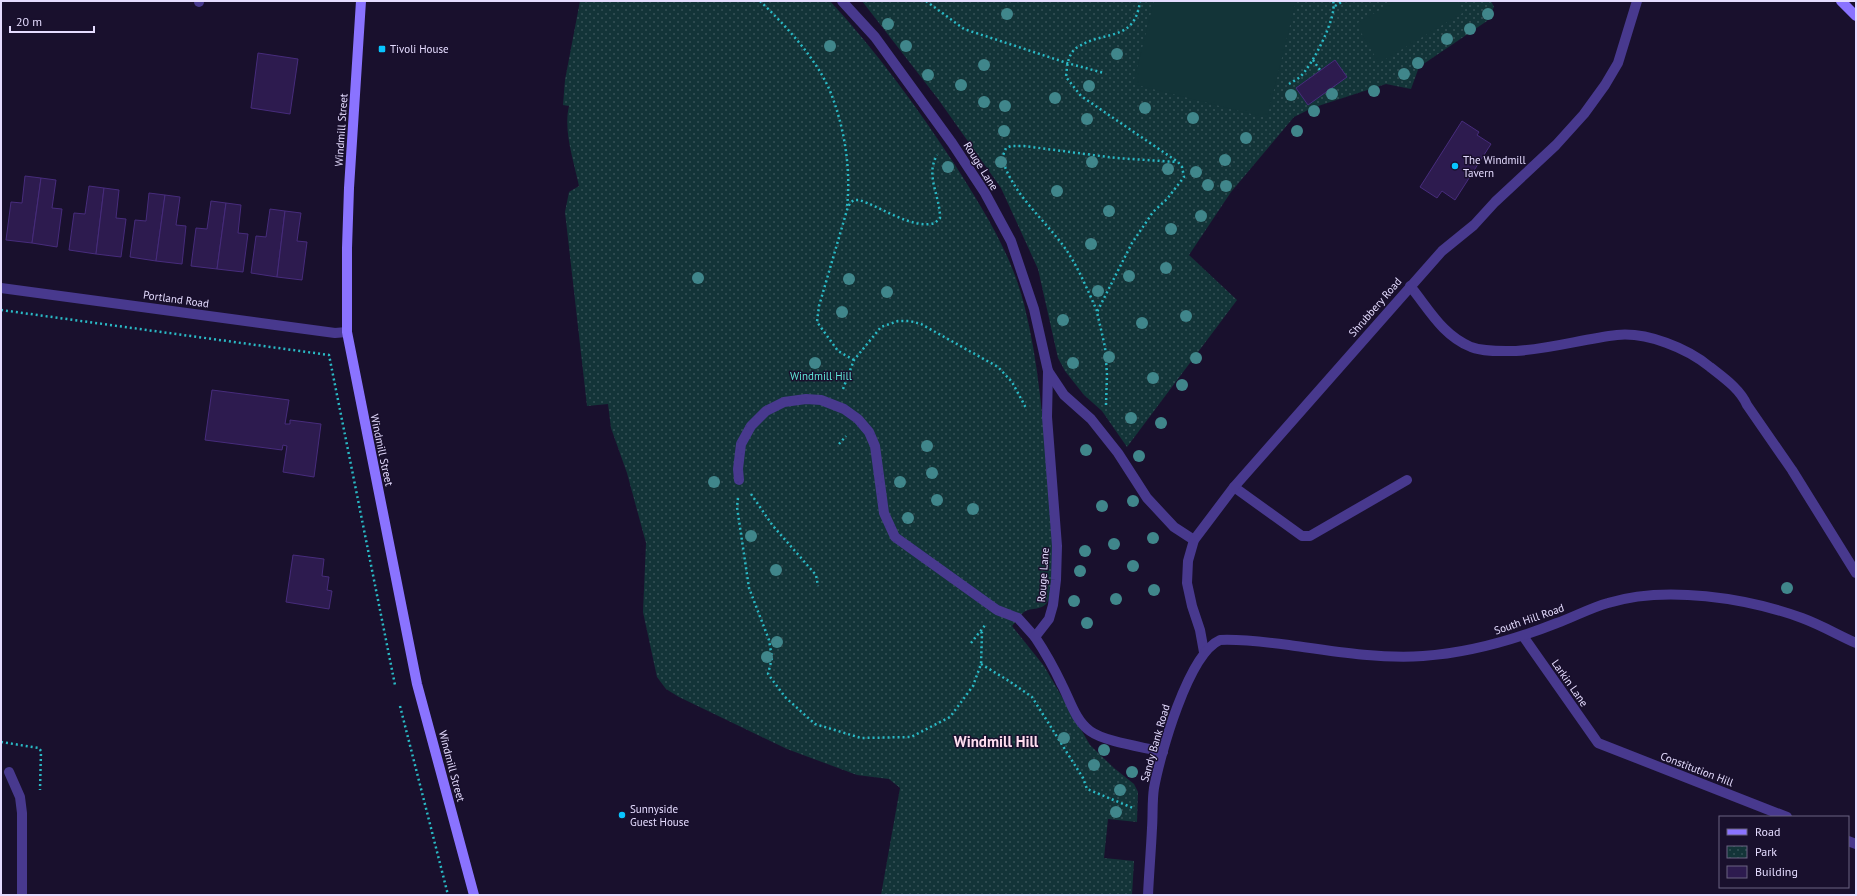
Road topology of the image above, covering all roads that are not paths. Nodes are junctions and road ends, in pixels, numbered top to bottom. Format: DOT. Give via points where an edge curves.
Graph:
graph roads {
  1 [pos="362,1"];
  2 [pos="842,1"];
  3 [pos="1636,1"];
  4 [pos="1841,1"];
  5 [pos="1856,16"];
  6 [pos="1410,286"];
  7 [pos="1,288"];
  8 [pos="347,332"];
  9 [pos="1048,371"];
  10 [pos="739,480"];
  11 [pos="1407,480"];
  12 [pos="1234,487"];
  13 [pos="1194,540"];
  14 [pos="1856,573"];
  15 [pos="1523,636"];
  16 [pos="1035,637"];
  17 [pos="1856,643"];
  18 [pos="1204,652"];
  19 [pos="1598,743"];
  20 [pos="1163,752"];
  21 [pos="9,772"];
  22 [pos="1784,816"];
  23 [pos="22,895"];
  24 [pos="474,895"];
  25 [pos="1148,895"];
  1 -- 8 [label="street, Windmill Street" via="349,188"];
  2 -- 9 [label="street, Rouge Lane" via="875,37 952,142 985,193 1011,241 1034,309"];
  3 -- 6 [label="street, Shrubbery Road" via="1618,63 1584,114 1474,225 1442,251"];
  4 -- 5 [label="street"];
  6 -- 12 [label="street, Shrubbery Road"];
  6 -- 14 [label="street" via="1444,331 1473,348 1494,352 1529,350 1619,335 1645,337 1676,346 1701,359 1743,396"];
  7 -- 8 [label="street, Portland Road"];
  8 -- 24 [label="street, Windmill Street" via="417,684"];
  9 -- 13 [label="street, Rouge Lane" via="1064,395 1096,424 1148,498 1174,527"];
  9 -- 16 [label="street, Rouge Lane" via="1047,417 1056,516 1056,580 1049,619"];
  10 -- 16 [label="street" via="741,444 751,426 766,411 784,402 806,399 837,405 858,419 869,432 875,446 884,513 895,537 997,610 1018,618"];
  11 -- 12 [label="street" via="1310,536 1302,536"];
  12 -- 13 [label="street, Shrubbery Road"];
  13 -- 18 [label="street, Shrubbery Road" via="1188,561 1187,582"];
  15 -- 17 [label="street, South Hill Road" via="1609,602 1658,594 1726,600 1769,609 1803,619"];
  15 -- 18 [label="street, South Hill Road" via="1472,649 1408,657 1227,640 1214,643"];
  15 -- 19 [label="street, Larkin Lane"];
  16 -- 20 [label="street" via="1085,727 1106,738"];
  18 -- 20 [label="street, Sandy Bank Road" via="1184,689"];
  19 -- 22 [label="street, Constitution Hill"];
  20 -- 25 [label="street, Sandy Bank Road" via="1154,787"];
  21 -- 23 [label="street" via="20,797 22,813"];
}
